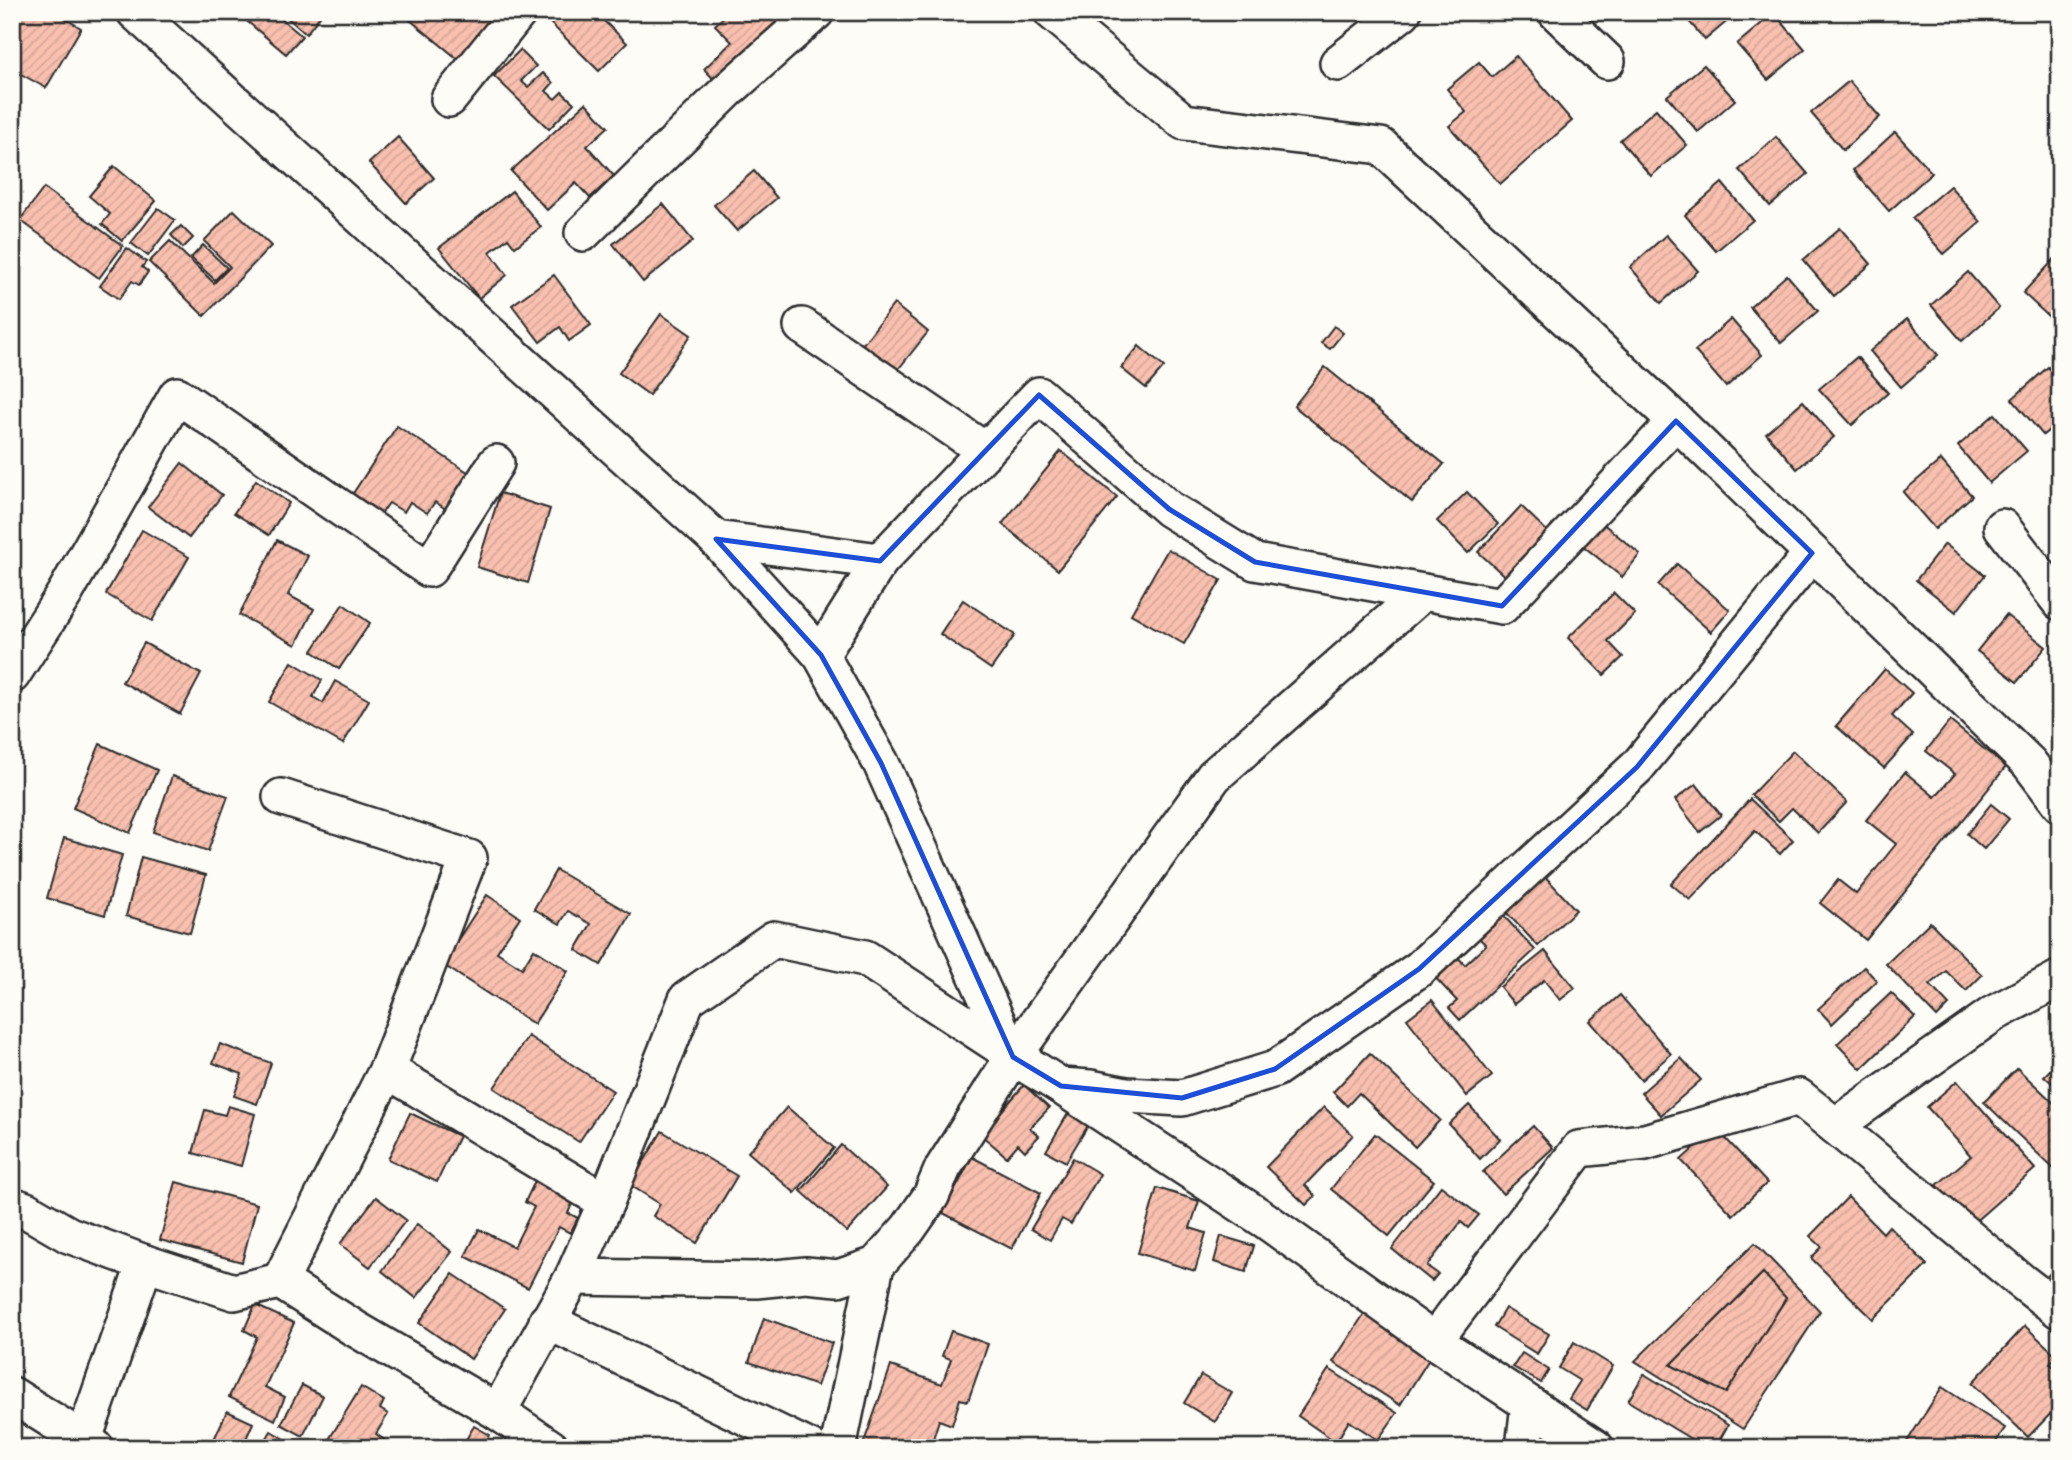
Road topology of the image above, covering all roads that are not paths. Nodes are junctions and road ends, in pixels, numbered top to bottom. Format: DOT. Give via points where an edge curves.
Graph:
graph roads {
  1 [pos="135,12"];
  2 [pos="519,12"];
  3 [pos="816,12"];
  4 [pos="1052,12"];
  5 [pos="1403,12"];
  6 [pos="1556,12"];
  7 [pos="1607,61"];
  8 [pos="1338,63"];
  9 [pos="449,99"];
  10 [pos="583,233"];
  11 [pos="802,326"];
  12 [pos="1676,421"];
  13 [pos="986,451"];
  14 [pos="496,463"];
  15 [pos="2003,527"];
  16 [pos="716,539"];
  17 [pos="1812,553"];
  18 [pos="880,561"];
  19 [pos="1423,592"];
  20 [pos="2060,603"];
  21 [pos="821,655"];
  22 [pos="14,668"];
  23 [pos="281,797"];
  24 [pos="2060,804"];
  25 [pos="2060,978"];
  26 [pos="1013,1056"];
  27 [pos="387,1070"];
  28 [pos="1835,1126"];
  29 [pos="606,1202"];
  30 [pos="12,1205"];
  31 [pos="145,1263"];
  32 [pos="876,1265"];
  33 [pos="573,1277"];
  34 [pos="280,1281"];
  35 [pos="2060,1311"];
  36 [pos="547,1321"];
  37 [pos="1434,1341"];
  38 [pos="12,1395"];
  39 [pos="1529,1404"];
  40 [pos="498,1412"];
  41 [pos="85,1446"];
  42 [pos="551,1448"];
  43 [pos="810,1448"];
  44 [pos="838,1448"];
  45 [pos="1524,1448"];
  46 [pos="1597,1448"];
  1 -- 16 [label="street"];
  2 -- 9 [label="street"];
  3 -- 10 [label="street" via="727,91"];
  4 -- 12 [label="street" via="1184,122 1381,146"];
  5 -- 8 [label="street"];
  6 -- 7 [label="street"];
  11 -- 13 [label="street"];
  12 -- 17 [label="street"];
  12 -- 19 [label="street" via="1502,606"];
  13 -- 18 [label="street"];
  13 -- 19 [label="street" via="1039,396 1169,509 1255,562"];
  14 -- 22 [label="street" via="429,569 177,395 65,593"];
  15 -- 20 [label="street"];
  16 -- 18 [label="street"];
  16 -- 21 [label="street"];
  17 -- 24 [label="street" via="2029,763"];
  17 -- 26 [label="street" via="1637,767 1419,969 1275,1069 1182,1098 1140,1096 1061,1086"];
  18 -- 21 [label="street"];
  19 -- 26 [label="street" via="1214,776"];
  21 -- 26 [label="street" via="881,763"];
  23 -- 27 [label="street" via="469,858"];
  25 -- 28 [label="street" via="1993,1014"];
  26 -- 29 [label="street" via="864,958 774,939 687,999"];
  26 -- 32 [label="street" via="943,1168 931,1196"];
  26 -- 37 [label="street" via="1265,1220"];
  27 -- 29 [label="street"];
  27 -- 34 [label="street"];
  28 -- 35 [label="street"];
  28 -- 37 [label="street" via="1799,1097 1645,1142 1579,1149"];
  29 -- 33 [label="street"];
  30 -- 31 [label="street" via="69,1235"];
  31 -- 34 [label="street" via="234,1292"];
  31 -- 41 [label="street"];
  32 -- 33 [label="street" via="838,1278"];
  32 -- 44 [label="street"];
  33 -- 36 [label="street"];
  34 -- 40 [label="street"];
  36 -- 40 [label="street"];
  36 -- 43 [label="street"];
  37 -- 39 [label="street"];
  38 -- 41 [label="street"];
  39 -- 45 [label="street"];
  39 -- 46 [label="street"];
  40 -- 42 [label="street"];
}
